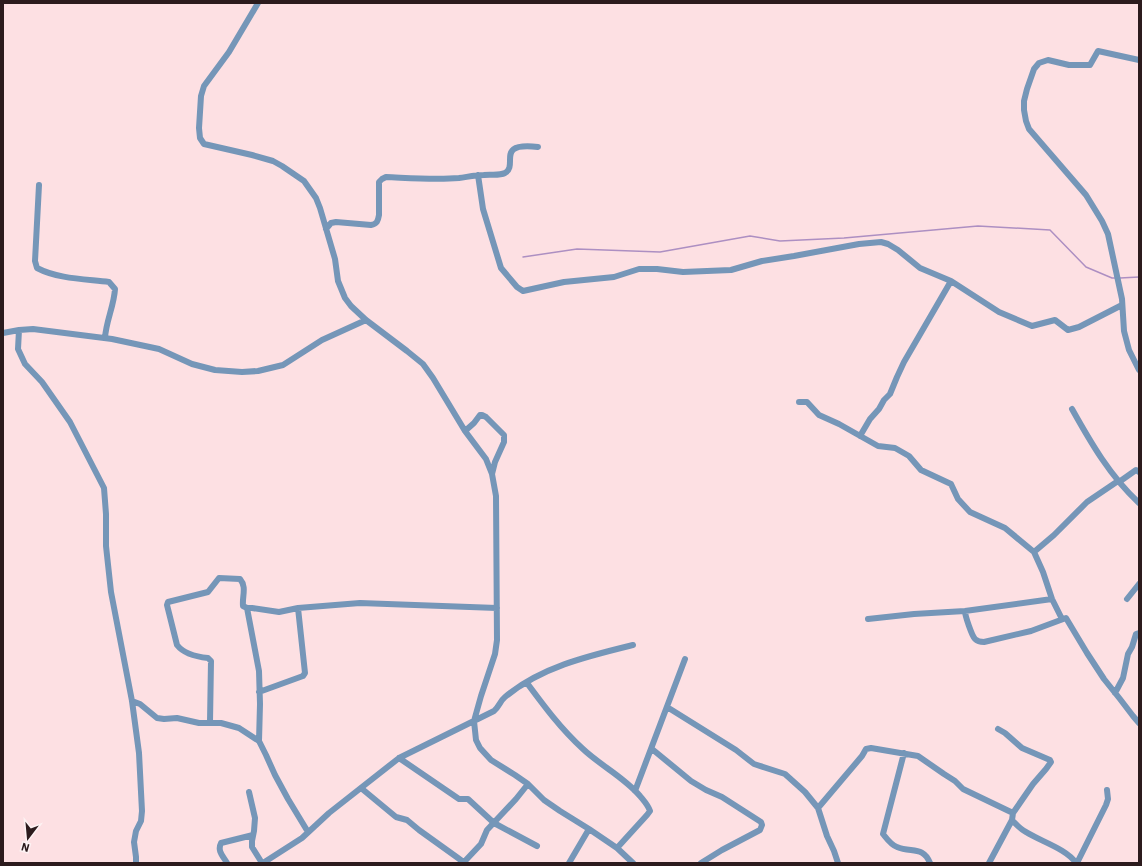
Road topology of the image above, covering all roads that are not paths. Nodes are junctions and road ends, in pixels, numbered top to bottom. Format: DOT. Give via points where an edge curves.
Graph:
graph roads {
  1 [pos="258,3"];
  2 [pos="1139,60"];
  3 [pos="538,147"];
  4 [pos="478,175"];
  5 [pos="39,185"];
  6 [pos="326,229"];
  7 [pos="951,281"];
  8 [pos="1122,305"];
  9 [pos="366,320"];
  10 [pos="19,330"];
  11 [pos="3,333"];
  12 [pos="105,338"];
  13 [pos="1139,370"];
  14 [pos="800,402"];
  15 [pos="1072,409"];
  16 [pos="465,431"];
  17 [pos="860,436"];
  18 [pos="1139,472"];
  19 [pos="492,474"];
  20 [pos="1119,481"];
  21 [pos="1139,503"];
  22 [pos="1034,552"];
  23 [pos="1139,585"];
  24 [pos="1052,599"];
  25 [pos="1127,599"];
  26 [pos="247,608"];
  27 [pos="298,608"];
  28 [pos="497,608"];
  29 [pos="965,611"];
  30 [pos="868,619"];
  31 [pos="1062,620"];
  32 [pos="1139,633"];
  33 [pos="633,645"];
  34 [pos="685,659"];
  35 [pos="527,683"];
  36 [pos="259,692"];
  37 [pos="1115,693"];
  38 [pos="132,701"];
  39 [pos="667,707"];
  40 [pos="474,721"];
  41 [pos="210,722"];
  42 [pos="1139,723"];
  43 [pos="998,729"];
  44 [pos="259,741"];
  45 [pos="652,749"];
  46 [pos="904,753"];
  47 [pos="399,758"];
  48 [pos="528,784"];
  49 [pos="361,788"];
  50 [pos="1107,790"];
  51 [pos="635,791"];
  52 [pos="249,792"];
  53 [pos="818,808"];
  54 [pos="1012,816"];
  55 [pos="494,823"];
  56 [pos="589,829"];
  57 [pos="308,832"];
  58 [pos="253,835"];
  59 [pos="537,846"];
  60 [pos="617,848"];
  61 [pos="466,862"];
  62 [pos="136,863"];
  63 [pos="226,863"];
  64 [pos="263,863"];
  65 [pos="569,863"];
  66 [pos="633,863"];
  67 [pos="702,863"];
  68 [pos="838,863"];
  69 [pos="930,863"];
  70 [pos="989,863"];
  71 [pos="1077,863"];
  1 -- 6 [label="street" via="229,52 204,86 200,108 200,138 204,144 273,161 294,174 316,198"];
  2 -- 8 [label="street" via="1098,51 1090,65 1069,65 1048,60 1039,63 1034,69 1024,101 1029,129 1086,196 1102,221 1108,234"];
  3 -- 4 [label="street" via="518,146 512,150 509,168 505,173"];
  4 -- 6 [label="street" via="442,179 386,177 379,182 379,215 375,224 371,226 336,222"];
  4 -- 7 [label="street" via="483,209 501,268 523,291 564,282 614,277 639,269 683,272 731,270 762,261 881,242 898,250 920,268"];
  5 -- 12 [label="street" via="35,261 37,268 77,279 109,282 115,289"];
  6 -- 9 [label="street" via="338,281 345,298"];
  7 -- 8 [label="street" via="999,312 1032,326 1055,320 1068,330"];
  7 -- 17 [label="street" via="896,376 890,394"];
  8 -- 13 [label="street" via="1124,331 1129,350"];
  9 -- 12 [label="street" via="322,340 283,365 258,371 215,370 192,364 159,349"];
  9 -- 16 [label="street" via="422,364"];
  10 -- 11 [label="street"];
  10 -- 12 [label="street" via="44,330"];
  10 -- 38 [label="street" via="18,349 25,364 42,382 70,422 104,488 111,592"];
  14 -- 17 [label="street" via="807,402 819,415"];
  15 -- 20 [label="street" via="1103,461"];
  16 -- 19 [label="street" via="486,459"];
  16 -- 19 [label="street" via="482,415 504,435 504,442"];
  17 -- 22 [label="street" via="878,446 895,448 909,456 921,470 951,484 958,499 970,512 1004,528"];
  18 -- 20 [label="street" via="1136,470"];
  19 -- 28 [label="street" via="496,496"];
  20 -- 21 [label="street"];
  20 -- 22 [label="street" via="1087,502 1054,536"];
  22 -- 24 [label="street"];
  23 -- 25 [label="street"];
  24 -- 29 [label="street"];
  24 -- 31 [label="street"];
  26 -- 27 [label="street" via="278,612"];
  26 -- 36 [label="street" via="259,670"];
  26 -- 41 [label="street" via="243,606 243,582 240,579 218,578 208,592 168,602 167,605 177,645 184,652 211,661"];
  27 -- 28 [label="street" via="360,603"];
  27 -- 36 [label="street" via="305,673 303,676"];
  28 -- 40 [label="street" via="495,654"];
  29 -- 30 [label="street"];
  29 -- 31 [label="street" via="973,637 979,642 1013,636"];
  31 -- 37 [label="street" via="1066,618"];
  32 -- 37 [label="street" via="1136,634 1129,651 1123,678"];
  33 -- 35 [label="street" via="587,657 546,672"];
  34 -- 39 [label="street"];
  35 -- 40 [label="street" via="503,699 494,711"];
  35 -- 51 [label="street" via="552,717 583,749"];
  36 -- 44 [label="street"];
  37 -- 42 [label="street"];
  38 -- 41 [label="street" via="140,704 157,718"];
  38 -- 62 [label="street" via="140,753 142,811 134,842"];
  39 -- 45 [label="street"];
  39 -- 53 [label="street" via="754,764 785,774"];
  40 -- 47 [label="street"];
  40 -- 48 [label="street" via="476,740 484,753"];
  41 -- 44 [label="street" via="239,728"];
  43 -- 54 [label="street" via="1022,748 1050,760"];
  44 -- 57 [label="street" via="275,775"];
  45 -- 51 [label="street"];
  45 -- 67 [label="street" via="691,781 761,822 760,830"];
  46 -- 53 [label="street" via="866,749"];
  46 -- 54 [label="street" via="918,756 964,789"];
  46 -- 69 [label="street" via="883,834 896,847 922,852"];
  47 -- 49 [label="street"];
  47 -- 55 [label="street" via="460,799 468,799"];
  48 -- 55 [label="street"];
  48 -- 56 [label="street" via="560,812"];
  49 -- 57 [label="street"];
  49 -- 61 [label="street" via="396,817 407,820"];
  50 -- 71 [label="street" via="1106,805"];
  51 -- 60 [label="street" via="650,811"];
  52 -- 58 [label="street" via="255,818"];
  53 -- 68 [label="street"];
  54 -- 70 [label="street"];
  54 -- 71 [label="street" via="1025,832"];
  55 -- 59 [label="street"];
  55 -- 61 [label="street"];
  56 -- 60 [label="street"];
  56 -- 65 [label="street"];
  57 -- 64 [label="street"];
  58 -- 63 [label="street" via="221,843 219,852"];
  58 -- 64 [label="street" via="252,847"];
  60 -- 66 [label="street"];
}
